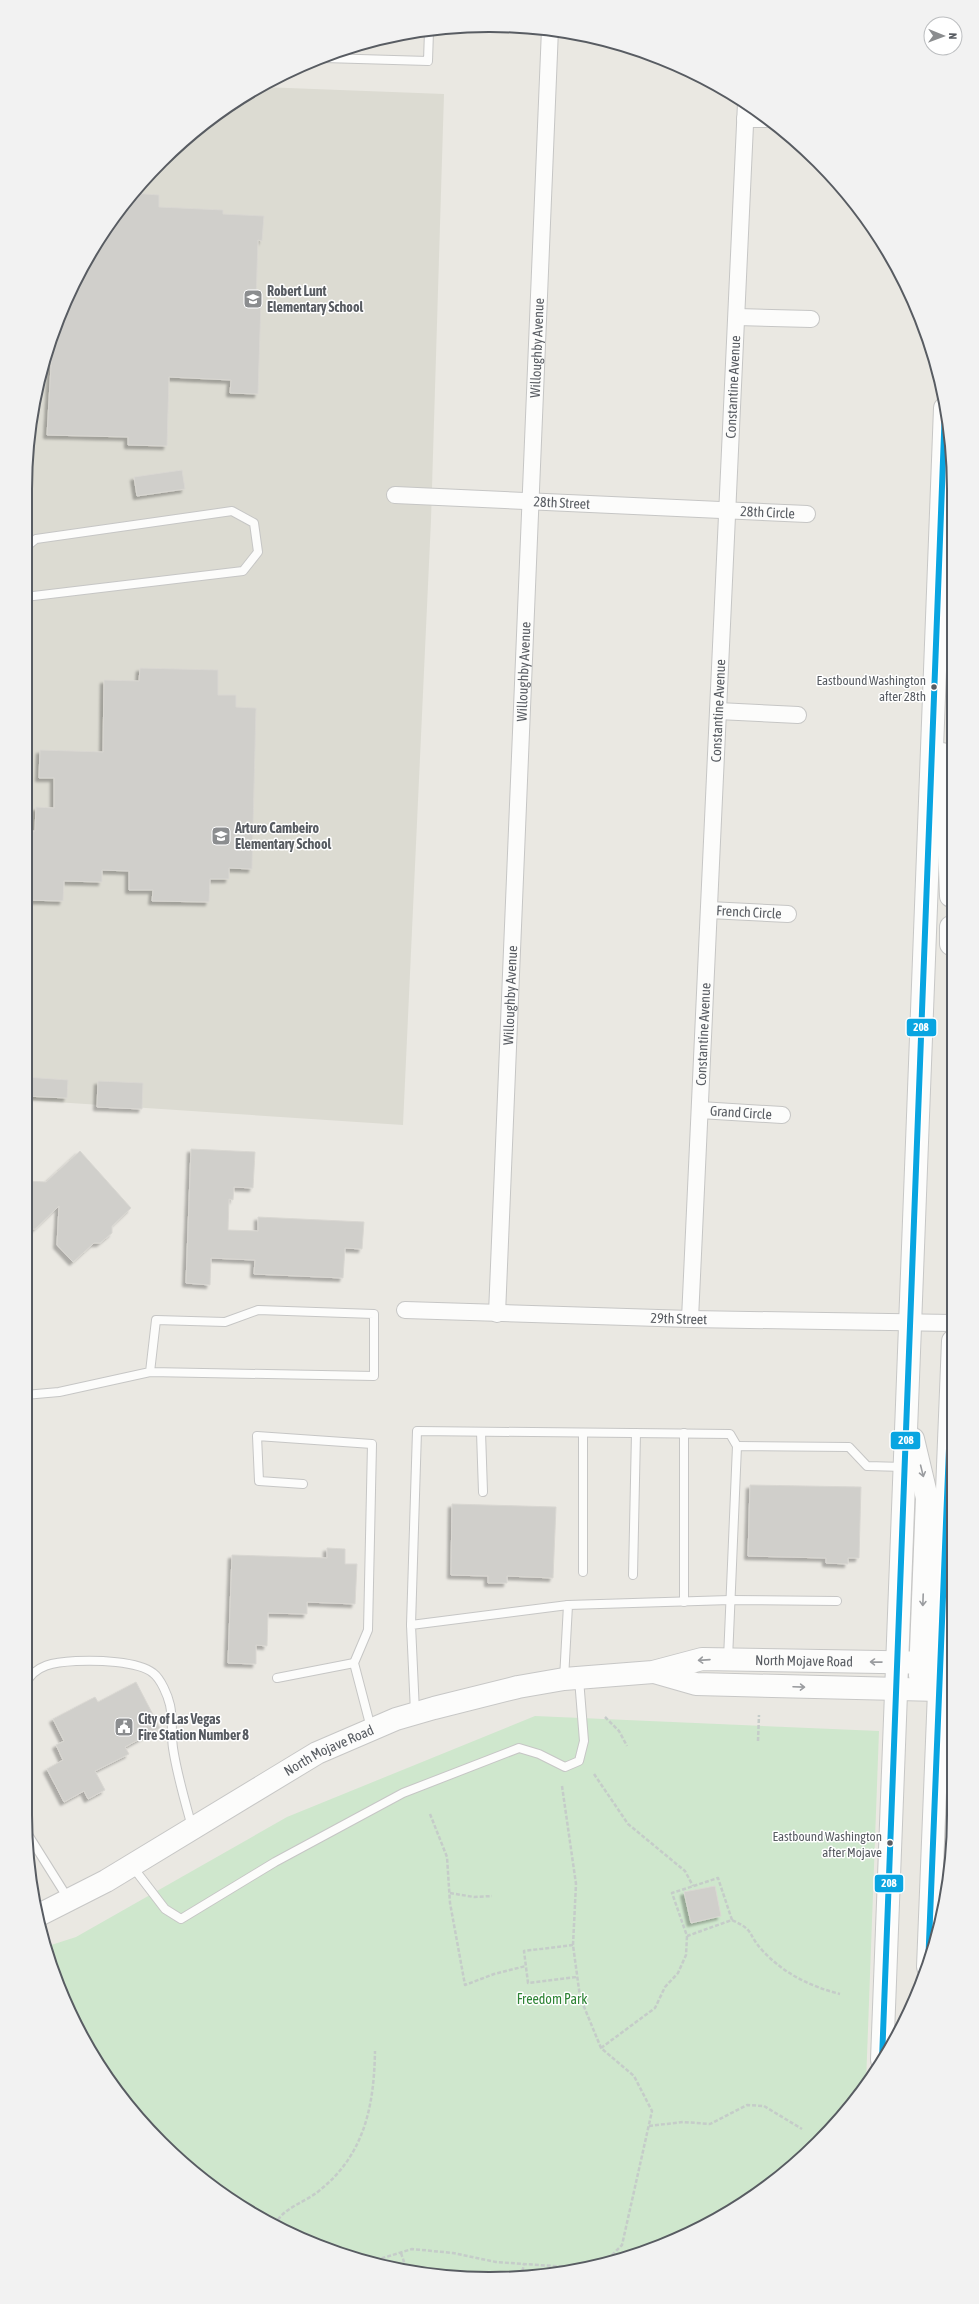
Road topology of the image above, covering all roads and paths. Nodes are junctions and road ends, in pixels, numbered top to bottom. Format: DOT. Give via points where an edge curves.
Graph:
graph roads {
  1 [pos="429,36"];
  2 [pos="550,36"];
  3 [pos="336,58"];
  4 [pos="746,110"];
  5 [pos="746,119"];
  6 [pos="758,120"];
  7 [pos="736,316"];
  8 [pos="811,319"];
  9 [pos="945,450"];
  10 [pos="396,495"];
  11 [pos="529,501"];
  12 [pos="728,510"];
  13 [pos="807,514"];
  14 [pos="32,542"];
  15 [pos="945,553"];
  16 [pos="32,597"];
  17 [pos="934,700"];
  18 [pos="718,711"];
  19 [pos="798,715"];
  20 [pos="947,786"];
  21 [pos="709,910"];
  22 [pos="788,914"];
  23 [pos="947,939"];
  24 [pos="926,943"];
  25 [pos="700,1110"];
  26 [pos="782,1115"];
  27 [pos="405,1310"];
  28 [pos="497,1314"];
  29 [pos="690,1319"];
  30 [pos="910,1323"];
  31 [pos="947,1323"];
  32 [pos="150,1372"];
  33 [pos="32,1394"];
  34 [pos="907,1420"];
  35 [pos="480,1432"];
  36 [pos="583,1433"];
  37 [pos="636,1433"];
  38 [pos="684,1434"];
  39 [pos="737,1446"];
  40 [pos="905,1466"];
  41 [pos="947,1471"];
  42 [pos="303,1484"];
  43 [pos="483,1492"];
  44 [pos="583,1572"];
  45 [pos="633,1575"];
  46 [pos="730,1600"];
  47 [pos="837,1601"];
  48 [pos="684,1602"];
  49 [pos="568,1604"];
  50 [pos="411,1625"];
  51 [pos="728,1659"];
  52 [pos="898,1662"];
  53 [pos="354,1663"];
  54 [pos="938,1666"];
  55 [pos="653,1672"];
  56 [pos="32,1675"];
  57 [pos="277,1678"];
  58 [pos="572,1679"];
  59 [pos="937,1687"];
  60 [pos="897,1689"];
  61 [pos="415,1713"];
  62 [pos="758,1715"];
  63 [pos="605,1717"];
  64 [pos="371,1729"];
  65 [pos="758,1741"];
  66 [pos="627,1746"];
  67 [pos="594,1774"];
  68 [pos="562,1786"];
  69 [pos="430,1814"];
  70 [pos="192,1828"];
  71 [pos="33,1842"];
  72 [pos="132,1865"];
  73 [pos="693,1886"];
  74 [pos="450,1893"];
  75 [pos="492,1896"];
  76 [pos="69,1900"];
  77 [pos="43,1913"];
  78 [pos="732,1920"];
  79 [pos="687,1936"];
  80 [pos="929,1941"];
  81 [pos="573,1945"];
  82 [pos="526,1966"];
  83 [pos="577,1977"];
  84 [pos="885,1984"];
  85 [pos="840,1994"];
  86 [pos="892,2031"];
  87 [pos="601,2048"];
  88 [pos="882,2049"];
  89 [pos="375,2051"];
  90 [pos="648,2126"];
  91 [pos="802,2129"];
  92 [pos="277,2220"];
  93 [pos="400,2253"];
  94 [pos="612,2255"];
  95 [pos="382,2259"];
  96 [pos="404,2264"];
  97 [pos="524,2264"];
  98 [pos="558,2266"];
  99 [pos="522,2271"];
  1 -- 3 [label="lane" via="428,60"];
  2 -- 11 [label="street, Willoughby Avenue"];
  4 -- 5 [label="street, Constantine Avenue"];
  5 -- 6 [label="street"];
  5 -- 7 [label="street, Constantine Avenue"];
  7 -- 8 [label="street"];
  7 -- 12 [label="street, Constantine Avenue"];
  9 -- 15 [label="main road"];
  10 -- 11 [label="street, 28th Street"];
  11 -- 12 [label="street, 28th Street"];
  11 -- 28 [label="street, Willoughby Avenue"];
  12 -- 13 [label="street, 28th Circle"];
  12 -- 18 [label="street, Constantine Avenue"];
  14 -- 16 [label="lane" via="36,539 232,511 254,523 258,552 243,571"];
  15 -- 17 [label="main road"];
  17 -- 20 [label="main road"];
  17 -- 24 [label="main road"];
  18 -- 19 [label="street"];
  18 -- 21 [label="street, Constantine Avenue"];
  21 -- 22 [label="street, French Circle"];
  21 -- 25 [label="street, Constantine Avenue"];
  23 -- 24 [label="street"];
  24 -- 30 [label="main road"];
  25 -- 26 [label="street, Grand Circle"];
  25 -- 29 [label="street, Constantine Avenue"];
  27 -- 28 [label="street, 29th Street"];
  28 -- 29 [label="street, 29th Street"];
  29 -- 30 [label="street, 29th Street"];
  30 -- 31 [label="street, 29th Street"];
  30 -- 34 [label="main road"];
  32 -- 32 [label="lane" via="374,1376 374,1314 258,1310 225,1322 156,1320"];
  32 -- 33 [label="lane" via="60,1392"];
  34 -- 40 [label="main road"];
  34 -- 54 [label="main road, one-way" via="927,1498"];
  35 -- 36 [label="lane"];
  35 -- 43 [label="lane"];
  35 -- 50 [label="lane" via="417,1431"];
  36 -- 37 [label="lane"];
  36 -- 44 [label="lane"];
  37 -- 38 [label="lane"];
  37 -- 45 [label="lane"];
  38 -- 39 [label="lane" via="730,1434"];
  38 -- 48 [label="lane"];
  39 -- 40 [label="lane" via="849,1447 867,1466"];
  39 -- 46 [label="lane"];
  40 -- 52 [label="main road"];
  41 -- 54 [label="main road"];
  42 -- 53 [label="lane" via="259,1481 258,1436 372,1444 368,1630"];
  46 -- 47 [label="lane"];
  46 -- 48 [label="lane"];
  46 -- 51 [label="lane"];
  48 -- 49 [label="lane"];
  49 -- 50 [label="lane"];
  49 -- 58 [label="lane"];
  50 -- 61 [label="lane"];
  52 -- 51 [label="main road, North Mojave Road, one-way"];
  51 -- 55 [label="main road, North Mojave Road, one-way" via="702,1659"];
  52 -- 54 [label="main road, North Mojave Road"];
  52 -- 60 [label="main road"];
  53 -- 57 [label="lane"];
  53 -- 64 [label="lane"];
  54 -- 59 [label="main road"];
  55 -- 58 [label="main road, North Mojave Road"];
  55 -- 60 [label="main road, North Mojave Road, one-way" via="696,1684"];
  56 -- 70 [label="lane" via="52,1663 103,1662 140,1667 154,1674 167,1695 170,1707 172,1745 177,1773"];
  58 -- 61 [label="main road, North Mojave Road" via="518,1687"];
  58 -- 72 [label="lane" via="584,1741 578,1761 566,1767 540,1754 519,1748 403,1793 275,1862 181,1919 164,1909"];
  59 -- 60 [label="main road, North Mojave Road"];
  59 -- 80 [label="main road"];
  60 -- 84 [label="main road"];
  61 -- 64 [label="main road, North Mojave Road"];
  62 -- 65 [label="path"];
  63 -- 66 [label="path"];
  64 -- 70 [label="main road, North Mojave Road" via="317,1753"];
  67 -- 73 [label="path" via="628,1824 685,1871"];
  68 -- 81 [label="path" via="576,1884"];
  69 -- 74 [label="path" via="447,1858"];
  70 -- 72 [label="main road, North Mojave Road"];
  71 -- 76 [label="lane"];
  72 -- 76 [label="main road, North Mojave Road"];
  73 -- 78 [label="path" via="718,1878"];
  73 -- 79 [label="path" via="672,1893"];
  74 -- 75 [label="path" via="474,1897"];
  74 -- 82 [label="path" via="465,1985"];
  76 -- 77 [label="main road, North Mojave Road"];
  78 -- 79 [label="path"];
  78 -- 85 [label="path" via="747,1927 761,1949 795,1977 816,1988"];
  79 -- 87 [label="path" via="686,1955 678,1973 665,1987 655,2008"];
  81 -- 82 [label="path" via="524,1951"];
  81 -- 83 [label="path"];
  82 -- 83 [label="path" via="528,1983"];
  83 -- 87 [label="path" via="580,1997"];
  84 -- 86 [label="main road"];
  84 -- 88 [label="main road"];
  87 -- 90 [label="path" via="634,2076 652,2111"];
  89 -- 92 [label="path" via="370,2111 360,2139 344,2164 320,2190 279,2216"];
  90 -- 91 [label="path" via="683,2122 710,2124 747,2105 764,2106"];
  90 -- 94 [label="path" via="622,2245"];
  93 -- 95 [label="path"];
  93 -- 96 [label="path"];
  93 -- 97 [label="path" via="412,2249 453,2252 496,2262"];
  97 -- 98 [label="path"];
  97 -- 99 [label="path"];
}
